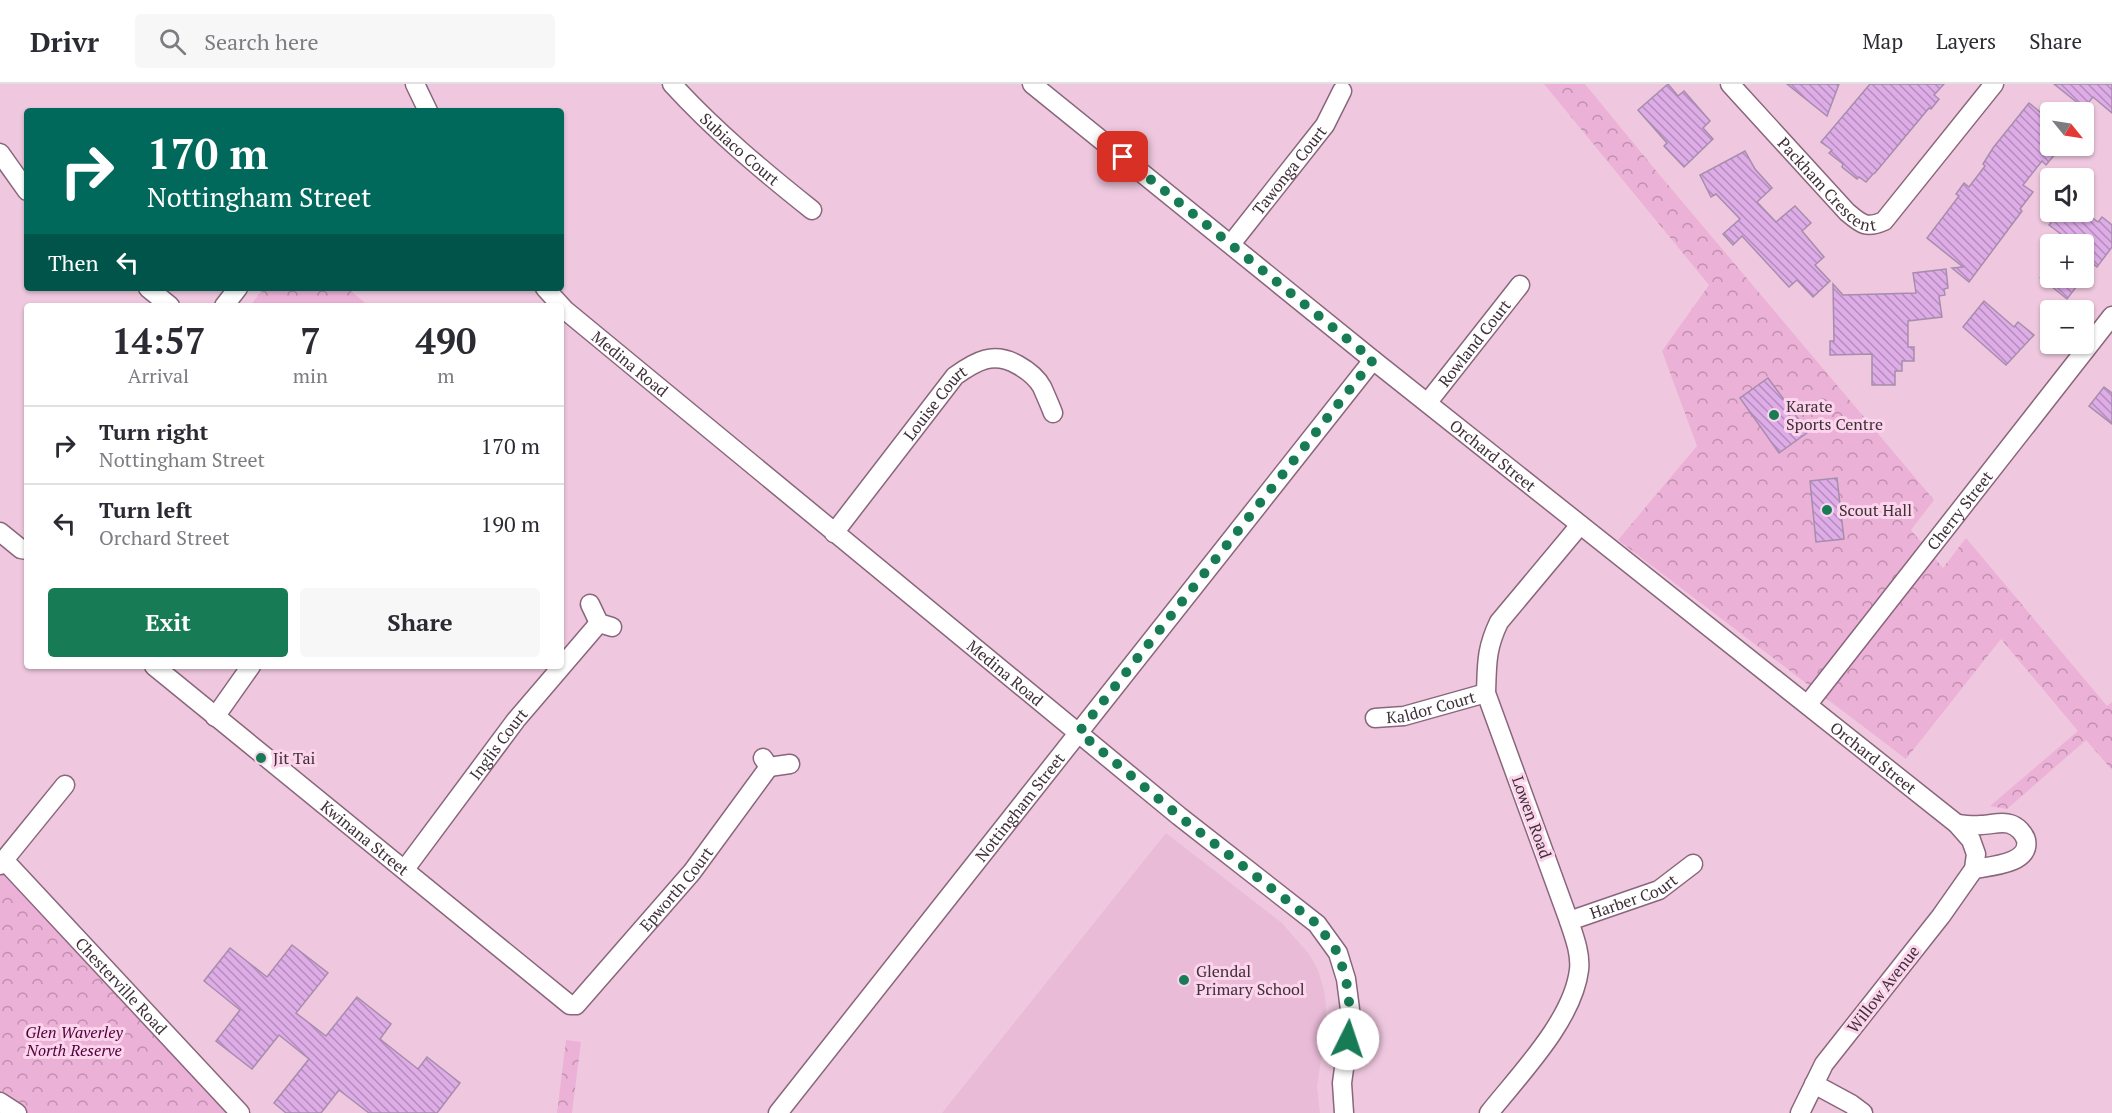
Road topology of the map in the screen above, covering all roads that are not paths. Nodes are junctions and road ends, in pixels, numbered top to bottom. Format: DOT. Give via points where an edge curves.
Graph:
graph roads {
  1 [pos="672,84"];
  2 [pos="1032,84"];
  3 [pos="1730,84"];
  4 [pos="1994,84"];
  5 [pos="422,86"];
  6 [pos="1342,91"];
  7 [pos="427,108"];
  8 [pos="0,153"];
  9 [pos="24,187"];
  10 [pos="813,210"];
  11 [pos="1231,244"];
  12 [pos="1520,285"];
  13 [pos="152,291"];
  14 [pos="236,291"];
  15 [pos="548,291"];
  16 [pos="166,303"];
  17 [pos="226,303"];
  18 [pos="559,303"];
  19 [pos="564,308"];
  20 [pos="2112,316"];
  21 [pos="1373,360"];
  22 [pos="1428,402"];
  23 [pos="1053,413"];
  24 [pos="1580,525"];
  25 [pos="0,532"];
  26 [pos="834,533"];
  27 [pos="24,550"];
  28 [pos="590,604"];
  29 [pos="158,669"];
  30 [pos="249,669"];
  31 [pos="1486,693"];
  32 [pos="1808,704"];
  33 [pos="215,717"];
  34 [pos="1375,718"];
  35 [pos="1079,732"];
  36 [pos="790,764"];
  37 [pos="65,785"];
  38 [pos="1957,824"];
  39 [pos="2,862"];
  40 [pos="1693,864"];
  41 [pos="405,869"];
  42 [pos="1974,869"];
  43 [pos="1569,921"];
  44 [pos="576,1005"];
  45 [pos="1814,1084"];
  46 [pos="0,1102"];
  47 [pos="17,1113"];
  48 [pos="240,1113"];
  49 [pos="778,1113"];
  50 [pos="1344,1113"];
  51 [pos="1489,1113"];
  52 [pos="1800,1113"];
  53 [pos="1863,1113"];
  1 -- 10 [label="street, Subiaco Court" via="705,120"];
  2 -- 11 [label="street, Orchard Street"];
  3 -- 4 [label="street, Packham Crescent" via="1847,212 1861,224 1873,226 1884,221"];
  5 -- 7 [label="street"];
  6 -- 11 [label="street, Tawonga Court" via="1325,125"];
  8 -- 9 [label="street"];
  11 -- 21 [label="street, Orchard Street"];
  12 -- 22 [label="street, Rowland Court"];
  13 -- 16 [label="street"];
  14 -- 17 [label="street"];
  15 -- 18 [label="street, Medina Road"];
  19 -- 26 [label="street, Medina Road"];
  20 -- 32 [label="street, Cherry Street"];
  21 -- 22 [label="street, Orchard Street"];
  21 -- 35 [label="street, Nottingham Street"];
  22 -- 24 [label="street, Orchard Street"];
  23 -- 26 [label="street, Louise Court" via="1041,385 1026,370 1007,359 990,358 972,364 955,376"];
  24 -- 31 [label="street, Lowen Road" via="1499,622 1487,656"];
  24 -- 32 [label="street, Orchard Street"];
  25 -- 27 [label="street"];
  26 -- 35 [label="street, Medina Road"];
  28 -- 41 [label="street, Inglis Court" via="606,625 516,720"];
  29 -- 33 [label="street, Kwinana Street"];
  30 -- 33 [label="street"];
  31 -- 34 [label="street, Kaldor Court" via="1404,716"];
  31 -- 43 [label="street, Lowen Road"];
  32 -- 38 [label="street, Orchard Street"];
  33 -- 41 [label="street, Kwinana Street"];
  35 -- 49 [label="street, Nottingham Street"];
  35 -- 50 [label="street, Medina Road" via="1317,924 1338,953 1351,1017 1342,1083"];
  36 -- 44 [label="street, Epworth Court" via="766,763 692,872"];
  37 -- 39 [label="street"];
  38 -- 42 [label="street, Orchard Street" via="1971,840 1976,854"];
  38 -- 42 [label="street" via="2008,823 2025,838 2026,848 2021,857"];
  39 -- 48 [label="street, Chesterville Road"];
  40 -- 43 [label="street, Harber Court" via="1659,890"];
  41 -- 44 [label="street, Kwinana Street" via="570,1005"];
  42 -- 45 [label="street, Willow Avenue" via="1824,1064"];
  43 -- 51 [label="street, Lowen Road" via="1580,968 1574,993 1561,1022"];
  45 -- 52 [label="street, Willow Avenue"];
  45 -- 53 [label="street"];
  46 -- 47 [label="street"];
}
